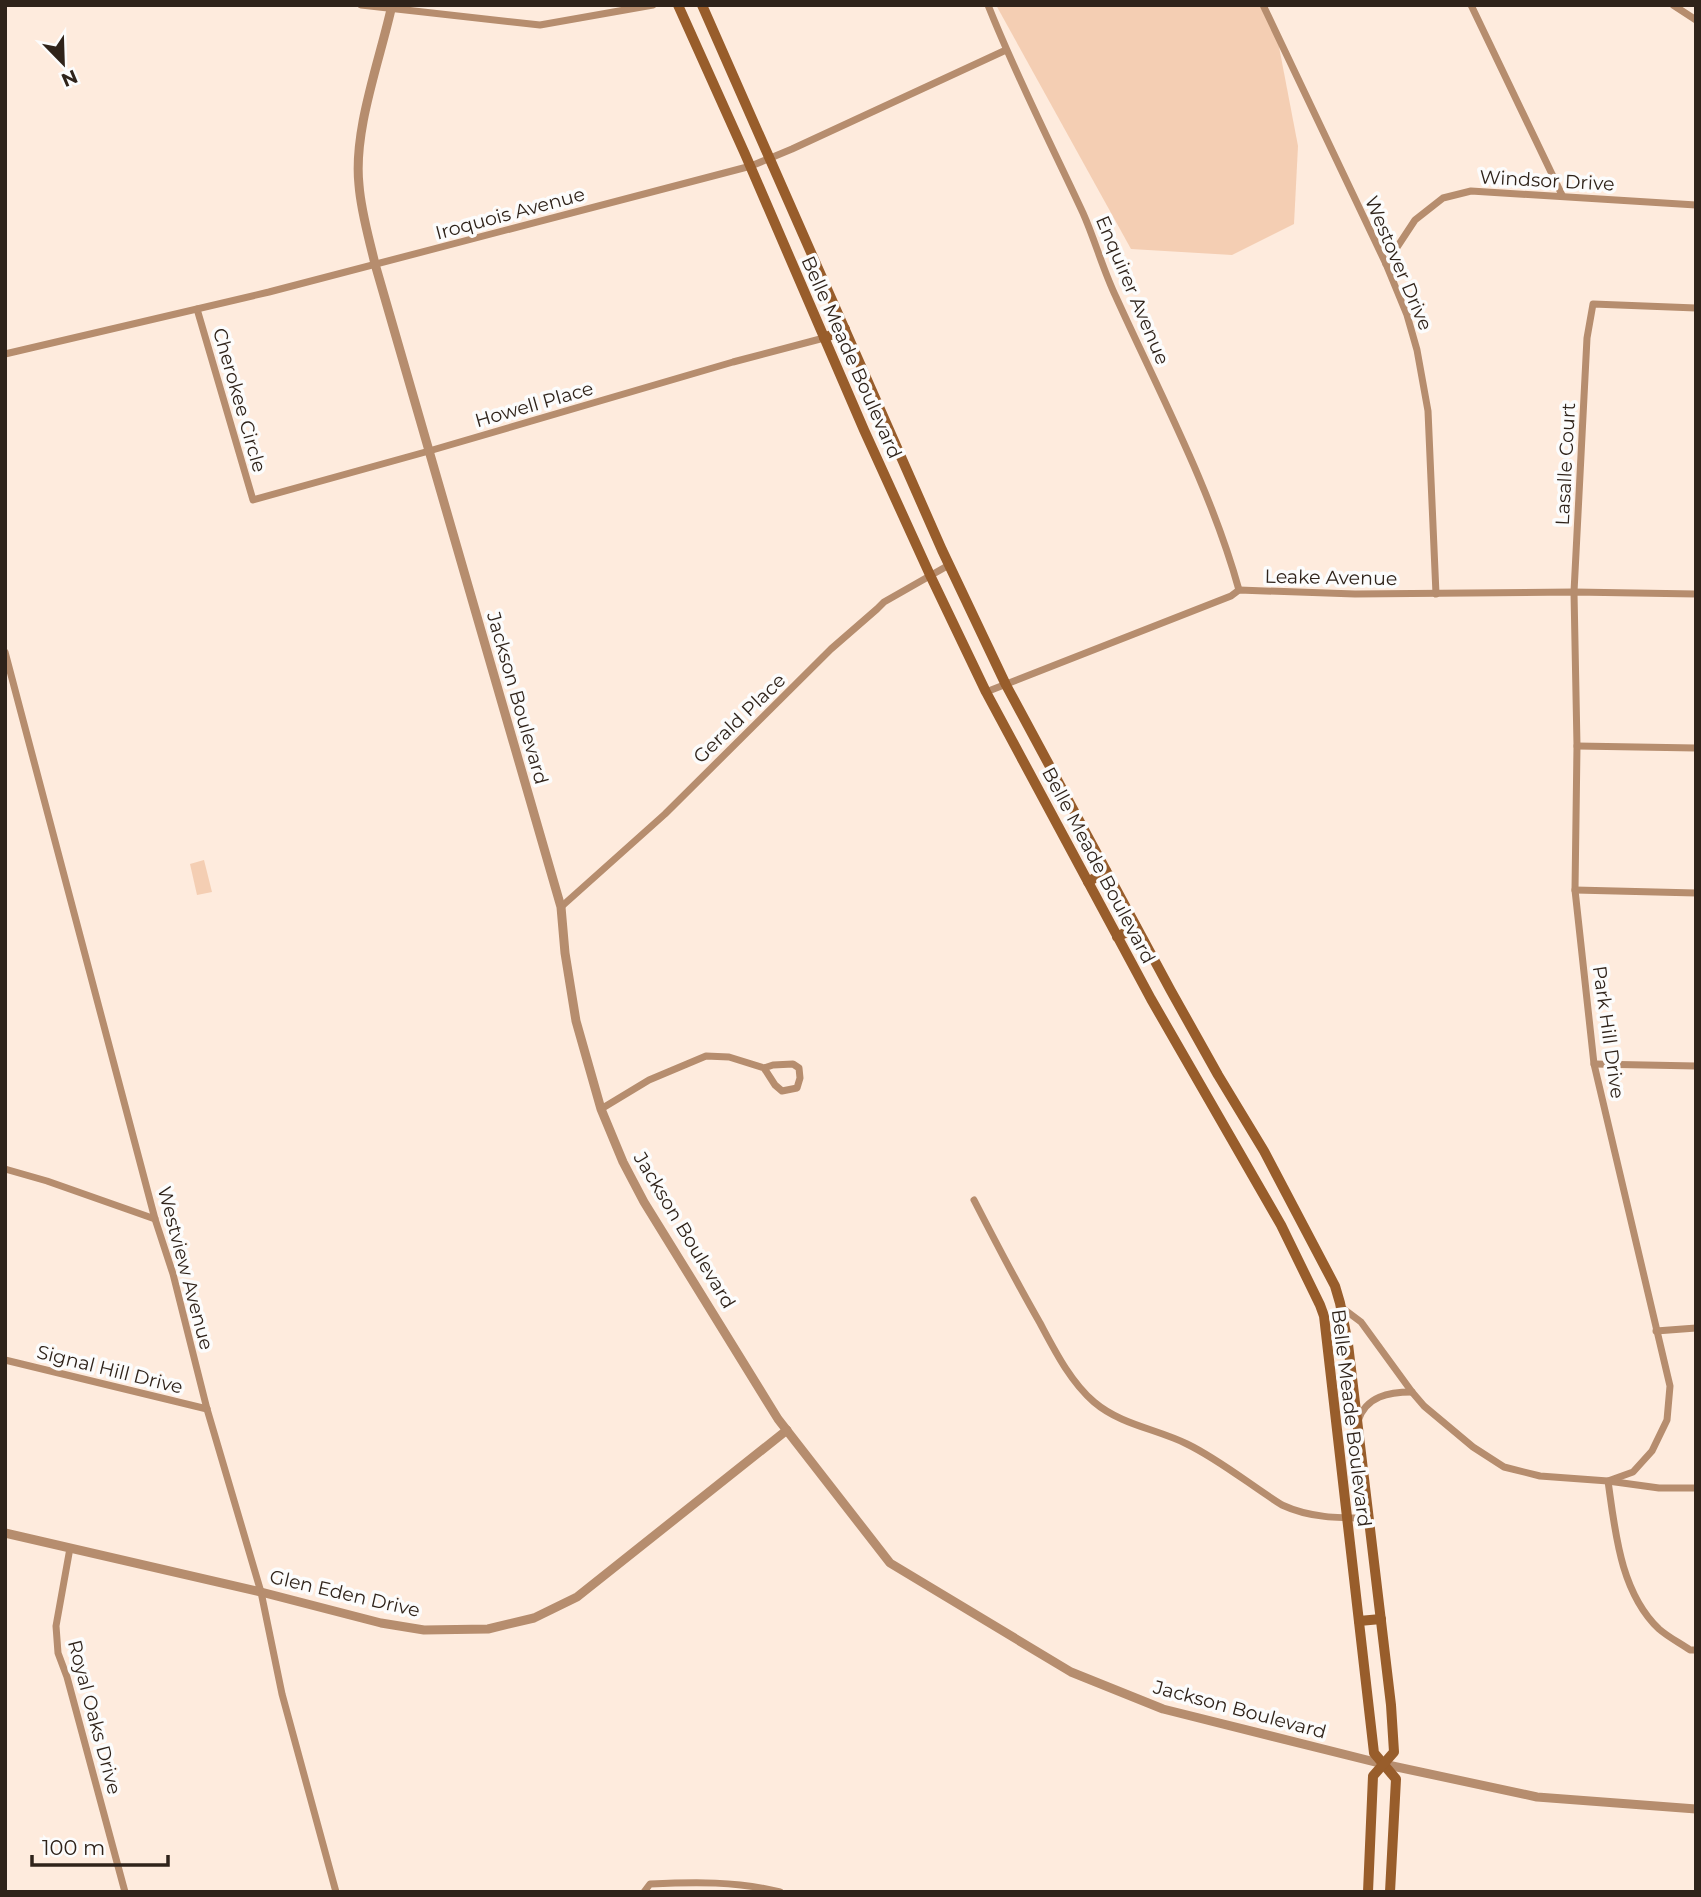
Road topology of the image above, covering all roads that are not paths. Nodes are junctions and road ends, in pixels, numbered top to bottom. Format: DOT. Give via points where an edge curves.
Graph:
graph roads {
  1 [pos="361,5"];
  2 [pos="653,5"];
  3 [pos="678,5"];
  4 [pos="702,5"];
  5 [pos="988,5"];
  6 [pos="1263,5"];
  7 [pos="1471,5"];
  8 [pos="1673,5"];
  9 [pos="391,8"];
  10 [pos="1696,20"];
  11 [pos="1006,50"];
  12 [pos="771,157"];
  13 [pos="751,166"];
  14 [pos="1562,195"];
  15 [pos="1696,205"];
  16 [pos="376,264"];
  17 [pos="1386,264"];
  18 [pos="1696,308"];
  19 [pos="197,309"];
  20 [pos="845,328"];
  21 [pos="824,338"];
  22 [pos="5,354"];
  23 [pos="429,451"];
  24 [pos="253,500"];
  25 [pos="949,565"];
  26 [pos="930,575"];
  27 [pos="1239,590"];
  28 [pos="1574,593"];
  29 [pos="1436,594"];
  30 [pos="1696,594"];
  31 [pos="5,652"];
  32 [pos="1006,684"];
  33 [pos="986,692"];
  34 [pos="1577,746"];
  35 [pos="1696,748"];
  36 [pos="1106,871"];
  37 [pos="1088,882"];
  38 [pos="1575,890"];
  39 [pos="1696,893"];
  40 [pos="561,907"];
  41 [pos="1136,927"];
  42 [pos="1117,937"];
  43 [pos="1594,1064"];
  44 [pos="1696,1066"];
  45 [pos="764,1068"];
  46 [pos="601,1109"];
  47 [pos="5,1169"];
  48 [pos="974,1200"];
  49 [pos="155,1219"];
  50 [pos="1341,1307"];
  51 [pos="1323,1312"];
  52 [pos="1696,1328"];
  53 [pos="1656,1331"];
  54 [pos="5,1360"];
  55 [pos="1412,1392"];
  56 [pos="207,1409"];
  57 [pos="1357,1425"];
  58 [pos="1338,1426"];
  59 [pos="787,1430"];
  60 [pos="1608,1481"];
  61 [pos="1696,1488"];
  62 [pos="1347,1518"];
  63 [pos="1369,1518"];
  64 [pos="5,1533"];
  65 [pos="70,1548"];
  66 [pos="261,1592"];
  67 [pos="1381,1619"];
  68 [pos="1359,1621"];
  69 [pos="1694,1653"];
  70 [pos="1383,1764"];
  71 [pos="1696,1809"];
  72 [pos="125,1892"];
  73 [pos="336,1892"];
  74 [pos="644,1892"];
  75 [pos="780,1892"];
  76 [pos="1368,1892"];
  77 [pos="1391,1892"];
  1 -- 9 [label="street"];
  2 -- 9 [label="street" via="540,25"];
  3 -- 13 [label="main road, Belle Meade Boulevard"];
  4 -- 12 [label="main road, Belle Meade Boulevard"];
  5 -- 11 [label="street, Enquirer Avenue"];
  6 -- 17 [label="street, Westover Drive"];
  7 -- 14 [label="street"];
  8 -- 10 [label="street"];
  9 -- 16 [label="street, Jackson Boulevard" via="359,151 359,184"];
  11 -- 12 [label="street, Iroquois Avenue"];
  11 -- 27 [label="street, Enquirer Avenue" via="1173,419 1221,532"];
  12 -- 13 [label="street, Iroquois Avenue"];
  12 -- 20 [label="main road, Belle Meade Boulevard"];
  13 -- 16 [label="street, Iroquois Avenue"];
  13 -- 21 [label="main road, Belle Meade Boulevard"];
  14 -- 15 [label="street, Windsor Drive"];
  14 -- 17 [label="street, Windsor Drive" via="1471,191 1443,198 1415,220"];
  16 -- 19 [label="street, Iroquois Avenue"];
  16 -- 23 [label="street, Jackson Boulevard"];
  17 -- 29 [label="street, Westover Drive" via="1417,350 1428,411"];
  18 -- 28 [label="street, Lasalle Court" via="1593,304 1587,338"];
  19 -- 22 [label="street, Iroquois Avenue"];
  19 -- 24 [label="street, Cherokee Circle"];
  20 -- 21 [label="main road"];
  20 -- 25 [label="main road, Belle Meade Boulevard"];
  21 -- 23 [label="street, Howell Place"];
  21 -- 26 [label="main road, Belle Meade Boulevard"];
  23 -- 24 [label="street, Howell Place"];
  23 -- 40 [label="street, Jackson Boulevard"];
  25 -- 26 [label="street, Gerald Place"];
  25 -- 32 [label="main road, Belle Meade Boulevard"];
  26 -- 33 [label="main road, Belle Meade Boulevard"];
  26 -- 40 [label="street, Gerald Place" via="884,602 831,649 665,814"];
  27 -- 29 [label="street, Leake Avenue"];
  27 -- 32 [label="street, Leake Avenue"];
  28 -- 29 [label="street, Leake Avenue"];
  28 -- 30 [label="street, Leake Avenue"];
  28 -- 34 [label="street, Park Hill Drive"];
  31 -- 49 [label="street, Westview Avenue"];
  32 -- 33 [label="street, Leake Avenue"];
  32 -- 36 [label="main road, Belle Meade Boulevard"];
  33 -- 37 [label="main road, Belle Meade Boulevard"];
  34 -- 35 [label="street"];
  34 -- 38 [label="street, Park Hill Drive"];
  36 -- 37 [label="main road"];
  36 -- 41 [label="main road, Belle Meade Boulevard"];
  37 -- 42 [label="main road, Belle Meade Boulevard"];
  38 -- 39 [label="street"];
  38 -- 43 [label="street, Park Hill Drive"];
  40 -- 46 [label="street, Jackson Boulevard" via="576,1021"];
  41 -- 42 [label="main road"];
  41 -- 50 [label="main road, Belle Meade Boulevard" via="1264,1151 1335,1286"];
  42 -- 51 [label="main road, Belle Meade Boulevard" via="1282,1225"];
  43 -- 44 [label="street"];
  43 -- 53 [label="street, Park Hill Drive"];
  45 -- 45 [label="street" via="793,1064 799,1068 796,1088 782,1091"];
  45 -- 46 [label="street" via="729,1057 706,1056 649,1080"];
  46 -- 59 [label="street, Jackson Boulevard" via="644,1202"];
  47 -- 49 [label="street"];
  48 -- 62 [label="street" via="1065,1368 1097,1404 1123,1420 1199,1450 1289,1508 1318,1517"];
  49 -- 56 [label="street, Westview Avenue"];
  50 -- 51 [label="main road"];
  50 -- 55 [label="street" via="1367,1329"];
  50 -- 57 [label="main road, Belle Meade Boulevard"];
  51 -- 58 [label="main road, Belle Meade Boulevard"];
  52 -- 53 [label="street"];
  53 -- 60 [label="street, Park Hill Drive" via="1671,1386 1667,1420 1652,1451 1633,1472"];
  54 -- 56 [label="street, Signal Hill Drive"];
  55 -- 57 [label="street" via="1387,1394 1370,1402"];
  55 -- 60 [label="street" via="1454,1433 1504,1466 1540,1476"];
  56 -- 66 [label="street, Westview Avenue"];
  57 -- 58 [label="main road"];
  57 -- 63 [label="main road, Belle Meade Boulevard"];
  58 -- 62 [label="main road, Belle Meade Boulevard"];
  59 -- 66 [label="street, Glen Eden Drive" via="577,1597 534,1618 488,1629 424,1630"];
  59 -- 70 [label="street, Jackson Boulevard" via="890,1563 1072,1672 1163,1709"];
  60 -- 61 [label="street" via="1660,1489"];
  60 -- 69 [label="street" via="1617,1539 1639,1604 1659,1629"];
  62 -- 63 [label="street"];
  62 -- 68 [label="main road, Belle Meade Boulevard"];
  63 -- 67 [label="main road, Belle Meade Boulevard"];
  64 -- 65 [label="street, Glen Eden Drive"];
  65 -- 66 [label="street, Glen Eden Drive"];
  65 -- 72 [label="street, Royal Oaks Drive" via="56,1626 58,1653"];
  66 -- 73 [label="street, Westview Avenue" via="282,1694"];
  67 -- 68 [label="main road"];
  67 -- 70 [label="main road, Belle Meade Boulevard" via="1394,1752"];
  68 -- 70 [label="main road, Belle Meade Boulevard" via="1374,1753"];
  70 -- 71 [label="street, Jackson Boulevard" via="1537,1797"];
  70 -- 76 [label="main road, Belle Meade Boulevard" via="1373,1776"];
  70 -- 77 [label="main road, Belle Meade Boulevard" via="1396,1779"];
  74 -- 75 [label="street" via="650,1884 695,1881"];
}
